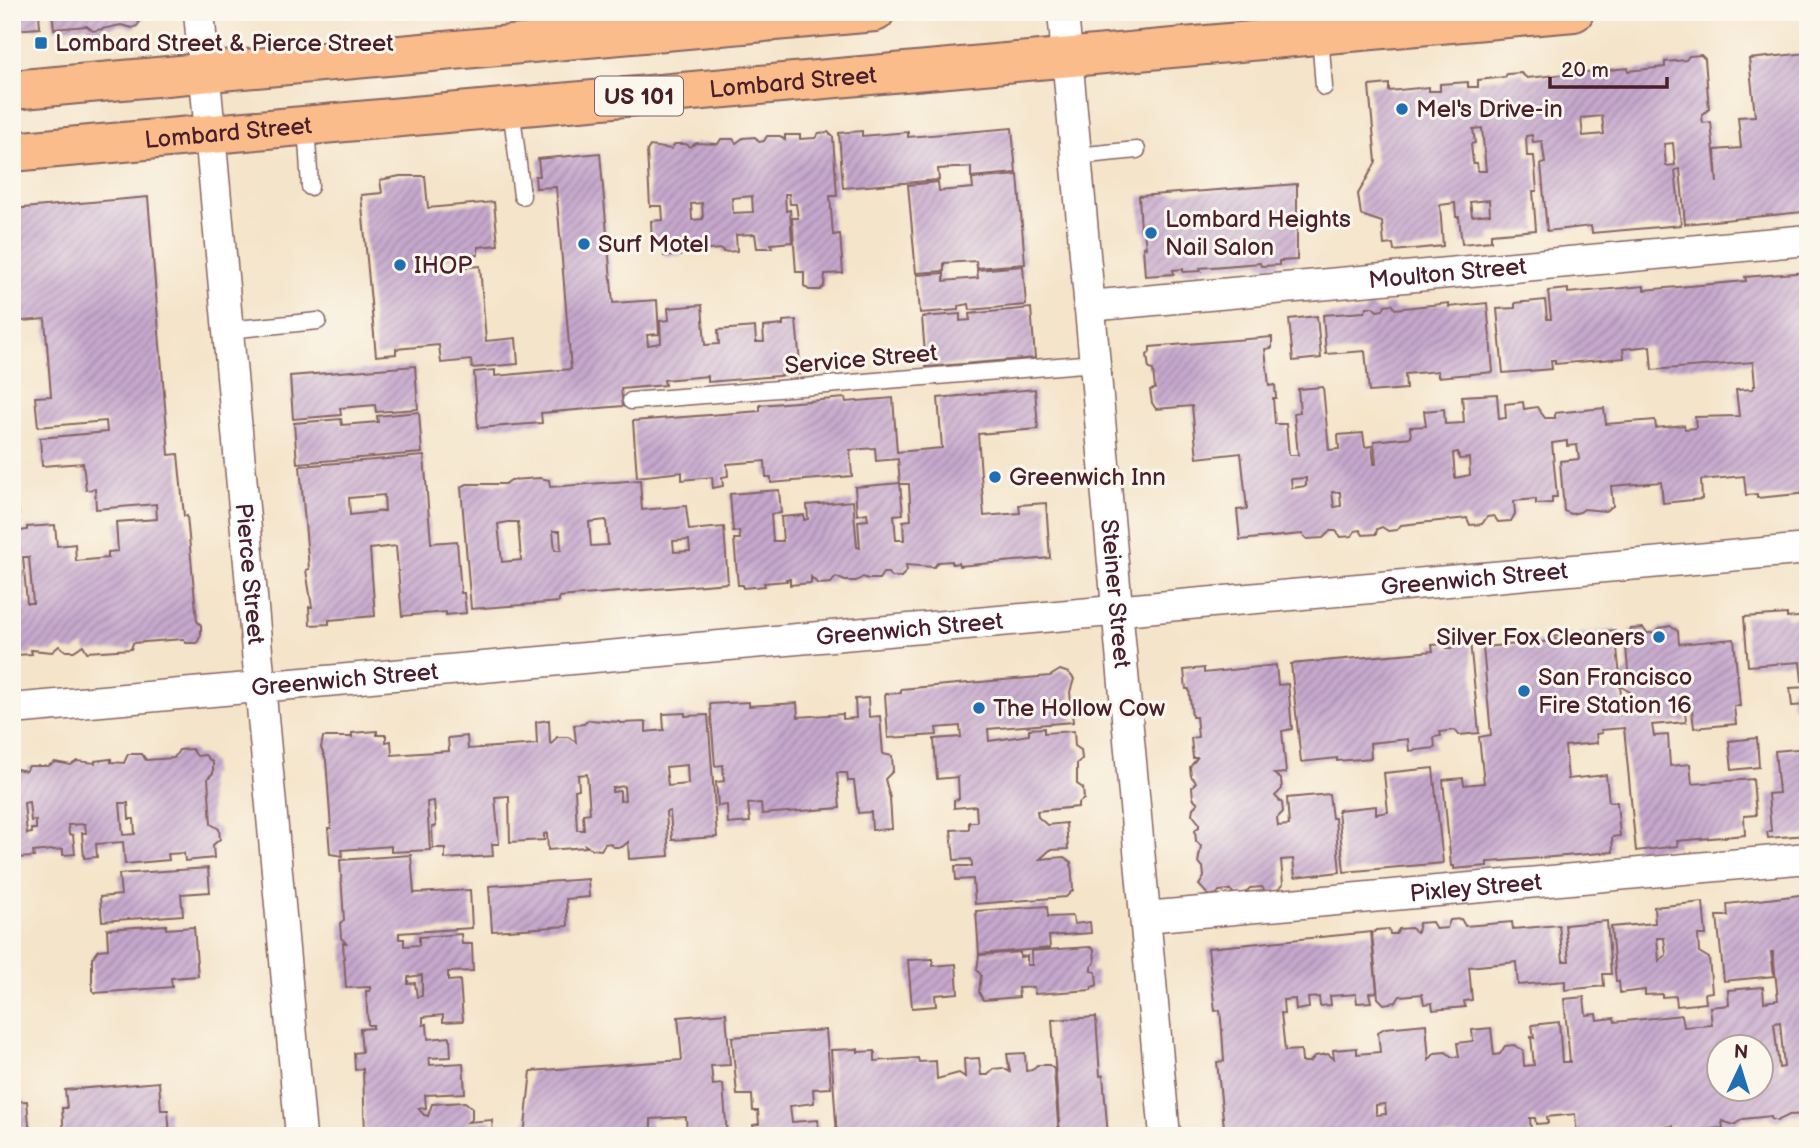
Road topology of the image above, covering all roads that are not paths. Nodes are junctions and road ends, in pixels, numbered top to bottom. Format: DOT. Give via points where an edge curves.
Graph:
graph roads {
  1 [pos="199,12"];
  2 [pos="875,12"];
  3 [pos="1063,12"];
  4 [pos="1574,12"];
  5 [pos="783,16"];
  6 [pos="1320,35"];
  7 [pos="1067,57"];
  8 [pos="205,72"];
  9 [pos="1324,87"];
  10 [pos="12,90"];
  11 [pos="511,107"];
  12 [pos="306,125"];
  13 [pos="211,134"];
  14 [pos="1137,150"];
  15 [pos="12,152"];
  16 [pos="1076,156"];
  17 [pos="310,187"];
  18 [pos="522,196"];
  19 [pos="1808,240"];
  20 [pos="1089,306"];
  21 [pos="318,321"];
  22 [pos="228,330"];
  23 [pos="1095,363"];
  24 [pos="631,401"];
  25 [pos="1808,549"];
  26 [pos="1117,610"];
  27 [pos="260,687"];
  28 [pos="12,709"];
  29 [pos="1808,858"];
  30 [pos="1144,917"];
  31 [pos="301,1136"];
  32 [pos="1165,1136"];
  1 -- 8 [label="street, Pierce Street"];
  2 -- 5 [label="highway"];
  3 -- 7 [label="street, Steiner Street"];
  4 -- 6 [label="highway, Lombard Street / US 101"];
  5 -- 8 [label="highway"];
  6 -- 7 [label="highway, Lombard Street / US 101"];
  6 -- 9 [label="lane"];
  7 -- 11 [label="highway, Lombard Street / US 101"];
  7 -- 16 [label="street, Steiner Street"];
  8 -- 10 [label="highway"];
  8 -- 13 [label="street, Pierce Street"];
  11 -- 12 [label="highway, Lombard Street / US 101"];
  11 -- 18 [label="lane"];
  12 -- 13 [label="highway, Lombard Street / US 101"];
  12 -- 17 [label="lane"];
  13 -- 15 [label="highway, Lombard Street / US 101"];
  13 -- 22 [label="street, Pierce Street"];
  14 -- 16 [label="lane"];
  16 -- 20 [label="street, Steiner Street"];
  19 -- 20 [label="street, Moulton Street"];
  20 -- 23 [label="street, Steiner Street"];
  21 -- 22 [label="lane"];
  22 -- 27 [label="street, Pierce Street"];
  23 -- 24 [label="lane, Service Street"];
  23 -- 26 [label="street, Steiner Street"];
  25 -- 26 [label="street, Greenwich Street"];
  26 -- 27 [label="street, Greenwich Street"];
  26 -- 30 [label="street, Steiner Street"];
  27 -- 28 [label="street, Greenwich Street"];
  27 -- 31 [label="street, Pierce Street"];
  29 -- 30 [label="street, Pixley Street"];
  30 -- 32 [label="street, Steiner Street"];
}
